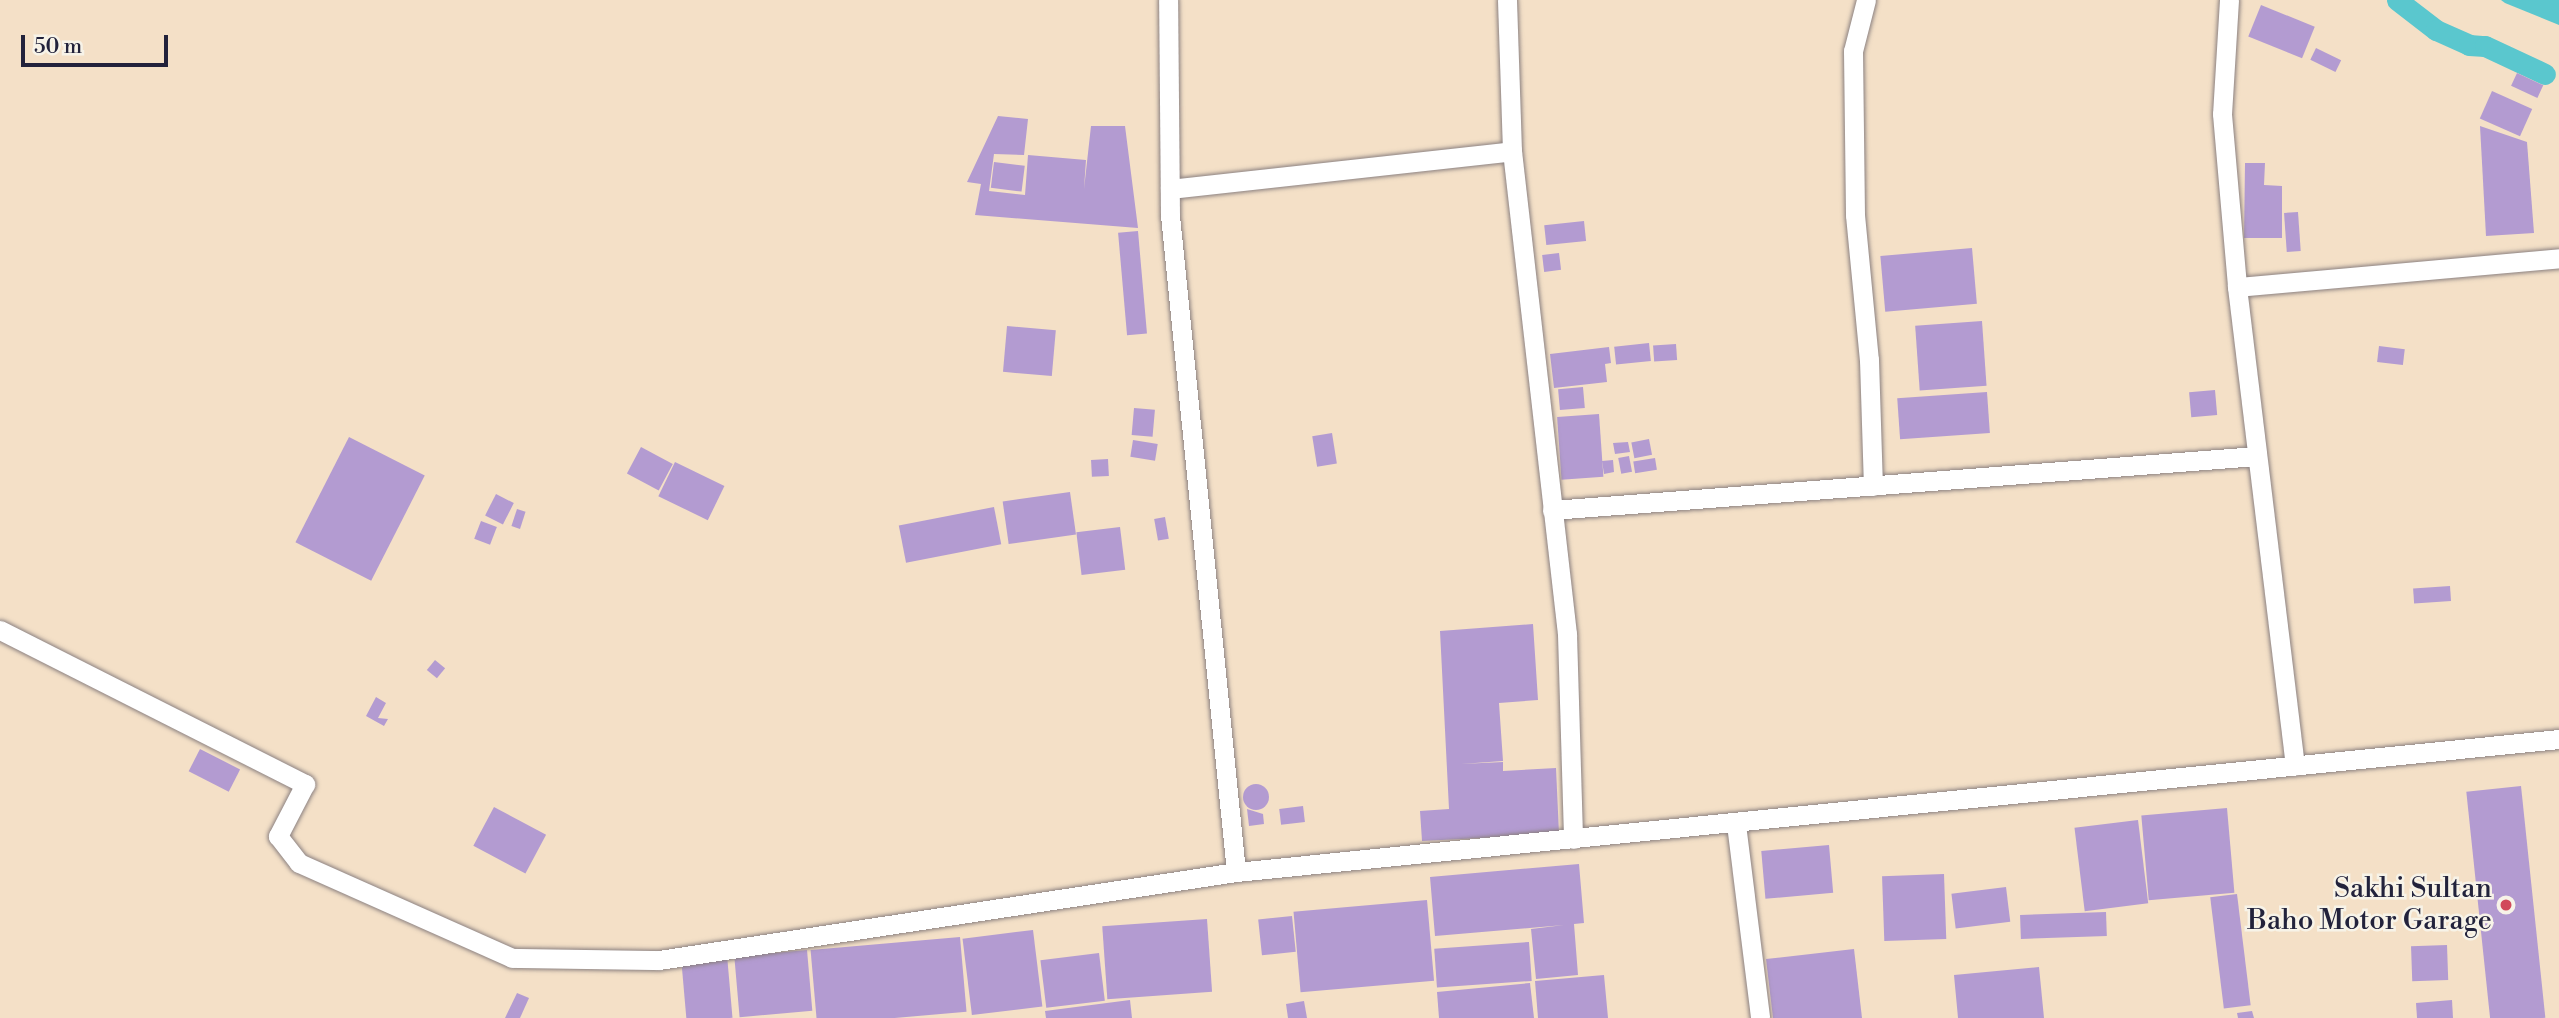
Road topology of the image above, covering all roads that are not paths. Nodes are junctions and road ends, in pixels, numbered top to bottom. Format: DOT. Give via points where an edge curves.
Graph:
graph roads {
  1 [pos="1168,0"];
  2 [pos="1507,0"];
  3 [pos="1866,0"];
  4 [pos="2229,0"];
  5 [pos="1512,151"];
  6 [pos="1170,189"];
  7 [pos="2559,258"];
  8 [pos="2237,287"];
  9 [pos="2258,456"];
  10 [pos="1873,486"];
  11 [pos="1552,510"];
  12 [pos="0,630"];
  13 [pos="2559,739"];
  14 [pos="2295,766"];
  15 [pos="1736,824"];
  16 [pos="1573,839"];
  17 [pos="1236,872"];
  18 [pos="1760,1018"];
  1 -- 6 [label="street"];
  2 -- 5 [label="street"];
  3 -- 10 [label="street" via="1853,51 1855,215 1869,360"];
  4 -- 8 [label="street" via="2222,114"];
  5 -- 6 [label="street"];
  5 -- 11 [label="street"];
  6 -- 17 [label="street"];
  7 -- 8 [label="street"];
  8 -- 9 [label="street"];
  9 -- 10 [label="street"];
  9 -- 14 [label="street"];
  10 -- 11 [label="street"];
  11 -- 16 [label="street" via="1567,634"];
  12 -- 17 [label="street" via="305,784 278,836 299,863 512,958 659,960"];
  13 -- 14 [label="street"];
  14 -- 15 [label="street"];
  15 -- 16 [label="street"];
  15 -- 18 [label="street"];
  16 -- 17 [label="street"];
}
